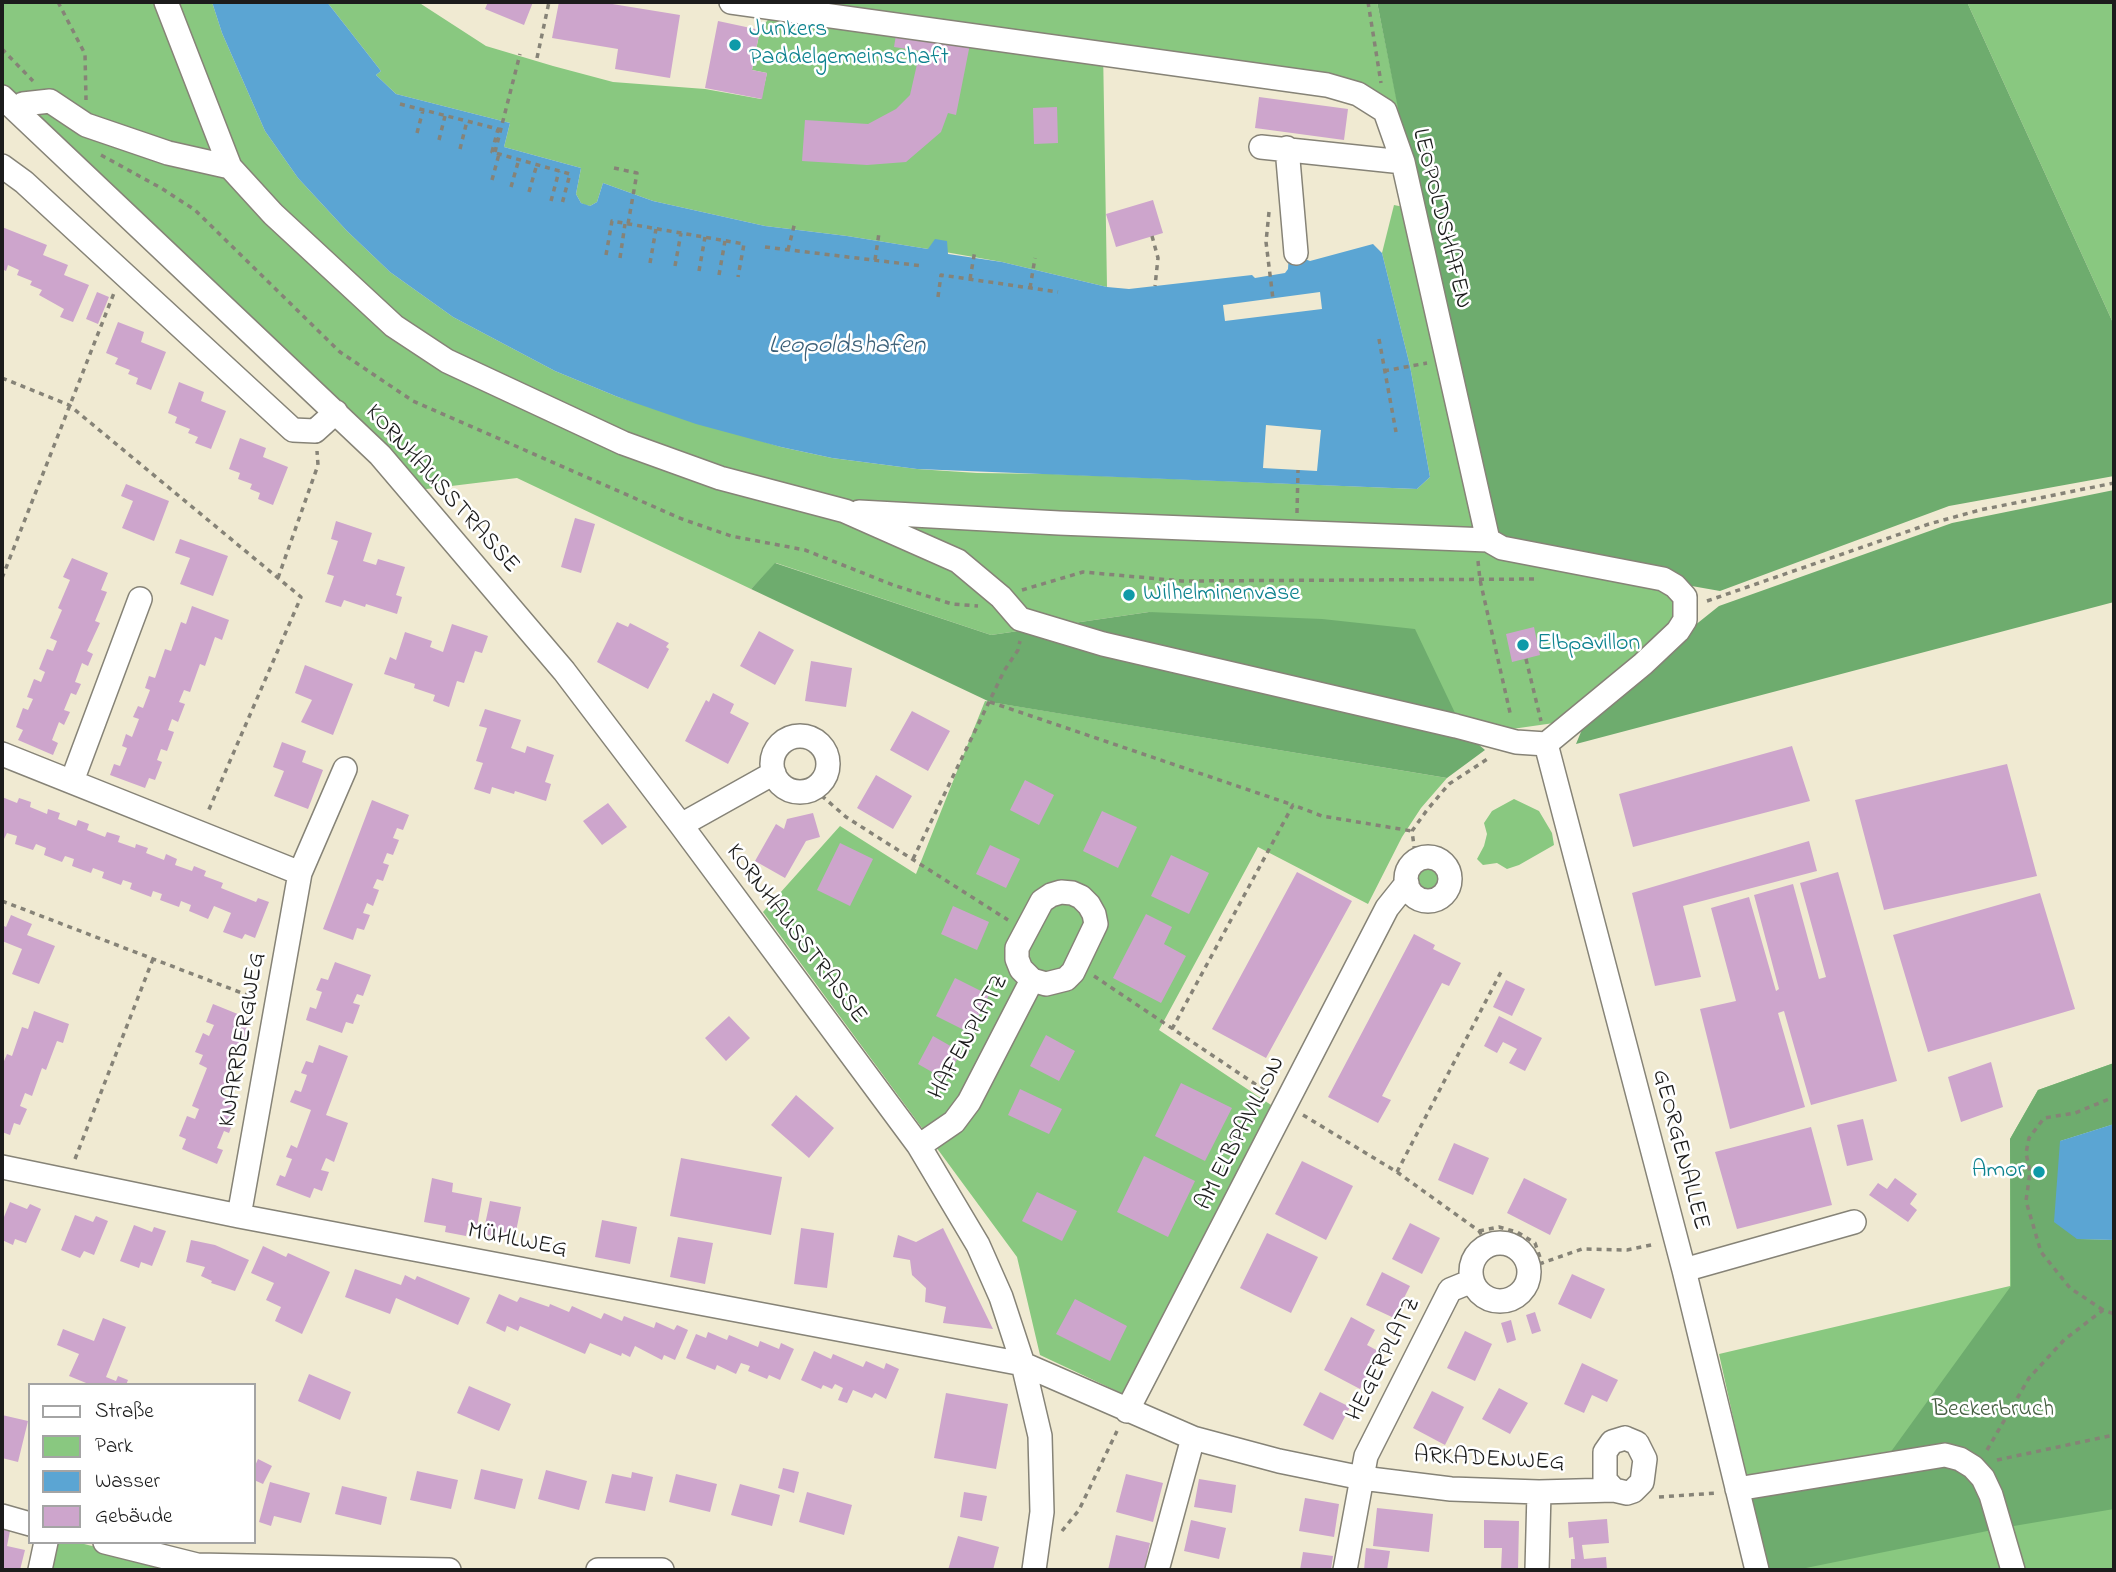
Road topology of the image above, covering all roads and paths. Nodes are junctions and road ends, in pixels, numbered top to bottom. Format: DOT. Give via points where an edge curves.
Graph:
graph roads {
  1 [pos="58,2"];
  2 [pos="166,2"];
  3 [pos="549,2"];
  4 [pos="731,2"];
  5 [pos="1368,2"];
  6 [pos="2,49"];
  7 [pos="520,54"];
  8 [pos="537,58"];
  9 [pos="50,101"];
  10 [pos="9,104"];
  11 [pos="400,104"];
  12 [pos="423,110"];
  13 [pos="1385,111"];
  14 [pos="445,116"];
  15 [pos="467,121"];
  16 [pos="86,125"];
  17 [pos="417,133"];
  18 [pos="439,140"];
  19 [pos="1261,147"];
  20 [pos="1287,148"];
  21 [pos="460,149"];
  22 [pos="497,153"];
  23 [pos="519,159"];
  24 [pos="1403,162"];
  25 [pos="537,164"];
  26 [pos="2,166"];
  27 [pos="230,167"];
  28 [pos="614,168"];
  29 [pos="559,170"];
  30 [pos="492,180"];
  31 [pos="511,187"];
  32 [pos="529,192"];
  33 [pos="551,201"];
  34 [pos="562,204"];
  35 [pos="795,222"];
  36 [pos="626,224"];
  37 [pos="656,229"];
  38 [pos="681,233"];
  39 [pos="879,233"];
  40 [pos="1152,236"];
  41 [pos="705,237"];
  42 [pos="725,241"];
  43 [pos="765,247"];
  44 [pos="788,250"];
  45 [pos="975,250"];
  46 [pos="1296,253"];
  47 [pos="606,255"];
  48 [pos="620,258"];
  49 [pos="1035,258"];
  50 [pos="875,260"];
  51 [pos="650,263"];
  52 [pos="923,266"];
  53 [pos="675,267"];
  54 [pos="699,271"];
  55 [pos="122,272"];
  56 [pos="719,275"];
  57 [pos="738,277"];
  58 [pos="970,279"];
  59 [pos="1155,286"];
  60 [pos="1030,288"];
  61 [pos="1058,292"];
  62 [pos="938,297"];
  63 [pos="1379,340"];
  64 [pos="1410,366"];
  65 [pos="1384,370"];
  66 [pos="2,378"];
  67 [pos="69,405"];
  68 [pos="336,412"];
  69 [pos="315,431"];
  70 [pos="1396,432"];
  71 [pos="1298,470"];
  72 [pos="2114,483"];
  73 [pos="845,511"];
  74 [pos="1297,533"];
  75 [pos="1488,540"];
  76 [pos="805,550"];
  77 [pos="2,578"];
  78 [pos="278,578"];
  79 [pos="1480,580"];
  80 [pos="1548,580"];
  81 [pos="1001,597"];
  82 [pos="141,600"];
  83 [pos="1686,607"];
  84 [pos="1020,619"];
  85 [pos="1526,659"];
  86 [pos="990,702"];
  87 [pos="1516,742"];
  88 [pos="1546,744"];
  89 [pos="2,754"];
  90 [pos="345,769"];
  91 [pos="774,773"];
  92 [pos="72,781"];
  93 [pos="814,789"];
  94 [pos="1293,805"];
  95 [pos="681,825"];
  96 [pos="1412,831"];
  97 [pos="199,832"];
  98 [pos="913,859"];
  99 [pos="1416,861"];
  100 [pos="300,873"];
  101 [pos="1407,883"];
  102 [pos="2,901"];
  103 [pos="1025,930"];
  104 [pos="153,959"];
  105 [pos="1076,967"];
  106 [pos="1503,970"];
  107 [pos="1032,980"];
  108 [pos="276,1006"];
  109 [pos="1172,1029"];
  110 [pos="2114,1097"];
  111 [pos="1286,1105"];
  112 [pos="919,1146"];
  113 [pos="2,1167"];
  114 [pos="1397,1172"];
  115 [pos="67,1180"];
  116 [pos="239,1216"];
  117 [pos="1854,1222"];
  118 [pos="1484,1238"];
  119 [pos="1676,1240"];
  120 [pos="1536,1264"];
  121 [pos="1684,1270"];
  122 [pos="1472,1281"];
  123 [pos="2103,1310"];
  124 [pos="2114,1314"];
  125 [pos="1023,1364"];
  126 [pos="1127,1411"];
  127 [pos="2114,1435"];
  128 [pos="1193,1438"];
  129 [pos="1985,1453"];
  130 [pos="1992,1461"];
  131 [pos="1362,1478"];
  132 [pos="1638,1487"];
  133 [pos="1737,1489"];
  134 [pos="1614,1490"];
  135 [pos="1539,1492"];
  136 [pos="2,1516"];
  137 [pos="28,1523"];
  138 [pos="1059,1543"];
  139 [pos="46,1544"];
  140 [pos="112,1544"];
  141 [pos="197,1568"];
  142 [pos="40,1570"];
  143 [pos="449,1570"];
  144 [pos="598,1570"];
  145 [pos="656,1570"];
  146 [pos="662,1570"];
  147 [pos="1034,1570"];
  148 [pos="1157,1570"];
  149 [pos="1345,1570"];
  150 [pos="1537,1570"];
  151 [pos="1757,1570"];
  152 [pos="2012,1570"];
  1 -- 16 [label="path" via="85,54"];
  2 -- 27 [label="street"];
  3 -- 8 [label="path"];
  4 -- 13 [label="street, LEOPOLDSHAFEN" via="1327,85 1358,94"];
  5 -- 13 [label="path"];
  6 -- 9 [label="path"];
  7 -- 22 [label="path"];
  9 -- 10 [label="street"];
  9 -- 16 [label="street"];
  10 -- 68 [label="street, KORNHAUSSTRASSE"];
  11 -- 12 [label="path"];
  12 -- 14 [label="path"];
  12 -- 17 [label="path"];
  13 -- 24 [label="street, LEOPOLDSHAFEN"];
  14 -- 15 [label="path"];
  14 -- 18 [label="path"];
  15 -- 21 [label="path"];
  15 -- 22 [label="path" via="498,130 492,152"];
  16 -- 27 [label="street" via="168,153"];
  19 -- 20 [label="street"];
  20 -- 24 [label="street"];
  20 -- 46 [label="street"];
  22 -- 23 [label="path"];
  22 -- 30 [label="path"];
  23 -- 25 [label="path"];
  23 -- 31 [label="path"];
  24 -- 75 [label="street, LEOPOLDSHAFEN"];
  25 -- 29 [label="path"];
  25 -- 32 [label="path"];
  26 -- 55 [label="street"];
  27 -- 73 [label="street" via="273,214 394,326 447,361 623,443 720,478"];
  28 -- 36 [label="path" via="637,173"];
  29 -- 33 [label="path"];
  29 -- 34 [label="path" via="570,174"];
  35 -- 44 [label="path"];
  36 -- 37 [label="path"];
  36 -- 47 [label="path" via="612,221"];
  36 -- 48 [label="path"];
  37 -- 38 [label="path"];
  37 -- 51 [label="path"];
  38 -- 41 [label="path"];
  38 -- 53 [label="path"];
  39 -- 50 [label="path"];
  40 -- 59 [label="path" via="1158,258"];
  41 -- 42 [label="path"];
  41 -- 54 [label="path"];
  42 -- 56 [label="path"];
  42 -- 57 [label="path" via="744,243"];
  43 -- 44 [label="path"];
  44 -- 50 [label="path"];
  45 -- 58 [label="path"];
  49 -- 60 [label="path"];
  50 -- 52 [label="path"];
  55 -- 67 [label="path"];
  55 -- 69 [label="street" via="293,430"];
  58 -- 60 [label="path"];
  58 -- 62 [label="path" via="941,275"];
  60 -- 61 [label="path"];
  63 -- 65 [label="path"];
  64 -- 65 [label="path"];
  65 -- 70 [label="path"];
  66 -- 67 [label="path"];
  67 -- 77 [label="path"];
  67 -- 78 [label="path"];
  68 -- 69 [label="street, KORNHAUSSTRASSE"];
  68 -- 95 [label="street, KORNHAUSSTRASSE" via="380,455 564,671"];
  69 -- 78 [label="path" via="318,465"];
  71 -- 74 [label="path"];
  72 -- 83 [label="path" via="1929,524"];
  73 -- 74 [label="street"];
  73 -- 81 [label="street" via="958,561"];
  74 -- 75 [label="street"];
  75 -- 83 [label="street" via="1502,548 1663,579 1685,597"];
  76 -- 81 [label="path" via="952,604 978,606"];
  78 -- 97 [label="path" via="301,597"];
  79 -- 80 [label="path"];
  79 -- 81 [label="path" via="1182,581 1083,572"];
  79 -- 87 [label="path"];
  81 -- 84 [label="street"];
  82 -- 92 [label="street"];
  83 -- 88 [label="street" via="1678,631"];
  84 -- 86 [label="path" via="1018,650"];
  84 -- 87 [label="street" via="1103,644"];
  85 -- 88 [label="path"];
  86 -- 94 [label="path"];
  86 -- 98 [label="path"];
  87 -- 88 [label="street"];
  87 -- 96 [label="path" via="1449,784"];
  88 -- 119 [label="street, GEORGENALLEE"];
  89 -- 92 [label="street"];
  90 -- 100 [label="street, KNARRBERGWEG"];
  91 -- 93 [label="street" via="788,789"];
  91 -- 93 [label="street" via="773,759 783,743 809,738 824,749 829,766"];
  91 -- 95 [label="street"];
  92 -- 97 [label="street"];
  93 -- 98 [label="path" via="846,817"];
  94 -- 96 [label="path" via="1322,816"];
  94 -- 109 [label="path"];
  95 -- 112 [label="street, KORNHAUSSTRASSE"];
  96 -- 99 [label="path"];
  97 -- 100 [label="street"];
  98 -- 103 [label="path"];
  99 -- 101 [label="street, AM ELBPAVILLON" via="1408,871"];
  99 -- 101 [label="street" via="1430,857 1443,863 1450,876 1447,890 1436,899 1421,900"];
  100 -- 108 [label="street, KNARRBERGWEG"];
  101 -- 111 [label="street, AM ELBPAVILLON" via="1387,908"];
  102 -- 104 [label="path"];
  103 -- 105 [label="street, HAFENPLATZ" via="1042,901 1051,895 1081,897 1096,924"];
  103 -- 107 [label="street, HAFENPLATZ" via="1017,959"];
  104 -- 108 [label="path"];
  104 -- 115 [label="path"];
  105 -- 107 [label="street, HAFENPLATZ" via="1056,983"];
  105 -- 109 [label="path"];
  106 -- 114 [label="path"];
  107 -- 112 [label="street, HAFENPLATZ" via="969,1102 954,1122"];
  108 -- 116 [label="street, KNARRBERGWEG"];
  109 -- 111 [label="path"];
  110 -- 123 [label="path" via="2075,1113 2044,1118 2029,1138 2026,1153 2030,1172 2026,1200 2041,1251 2070,1288"];
  111 -- 114 [label="path"];
  111 -- 126 [label="street, AM ELBPAVILLON"];
  112 -- 125 [label="street, KORNHAUSSTRASSE" via="978,1245"];
  113 -- 115 [label="street, MÜHLWEG"];
  114 -- 118 [label="path"];
  115 -- 116 [label="street, MÜHLWEG"];
  116 -- 125 [label="street, MÜHLWEG"];
  117 -- 121 [label="street"];
  118 -- 120 [label="street" via="1517,1248"];
  118 -- 120 [label="path" via="1499,1227 1517,1232 1535,1243"];
  118 -- 122 [label="street" via="1471,1268"];
  119 -- 120 [label="path" via="1627,1250 1582,1249"];
  119 -- 121 [label="street, GEORGENALLEE"];
  120 -- 122 [label="street" via="1522,1292 1506,1301 1488,1299"];
  121 -- 133 [label="street, GEORGENALLEE"];
  122 -- 131 [label="street, HEGERPLATZ" via="1450,1290 1366,1456"];
  123 -- 124 [label="path"];
  123 -- 129 [label="path" via="2064,1340 2029,1378"];
  125 -- 126 [label="street, ARKADENWEG"];
  125 -- 147 [label="street, KORNHAUSSTRASSE" via="1040,1436 1042,1512"];
  126 -- 128 [label="street, ARKADENWEG"];
  126 -- 138 [label="path"];
  127 -- 130 [label="path"];
  128 -- 131 [label="street, ARKADENWEG"];
  128 -- 148 [label="street"];
  131 -- 135 [label="street, ARKADENWEG" via="1451,1489"];
  131 -- 149 [label="street"];
  132 -- 133 [label="path" via="1661,1498"];
  132 -- 134 [label="street, ARKADENWEG" via="1626,1493"];
  132 -- 134 [label="street" via="1644,1475 1642,1448 1632,1439 1618,1439 1605,1452 1605,1480"];
  133 -- 151 [label="street, GEORGENALLEE"];
  133 -- 152 [label="street" via="1945,1455 1959,1459 1973,1466 1992,1495"];
  134 -- 135 [label="street, ARKADENWEG"];
  135 -- 150 [label="street"];
  136 -- 137 [label="street"];
  139 -- 142 [label="street"];
  140 -- 141 [label="street"];
  141 -- 143 [label="street"];
  144 -- 145 [label="street"];
  145 -- 146 [label="street"];
}
